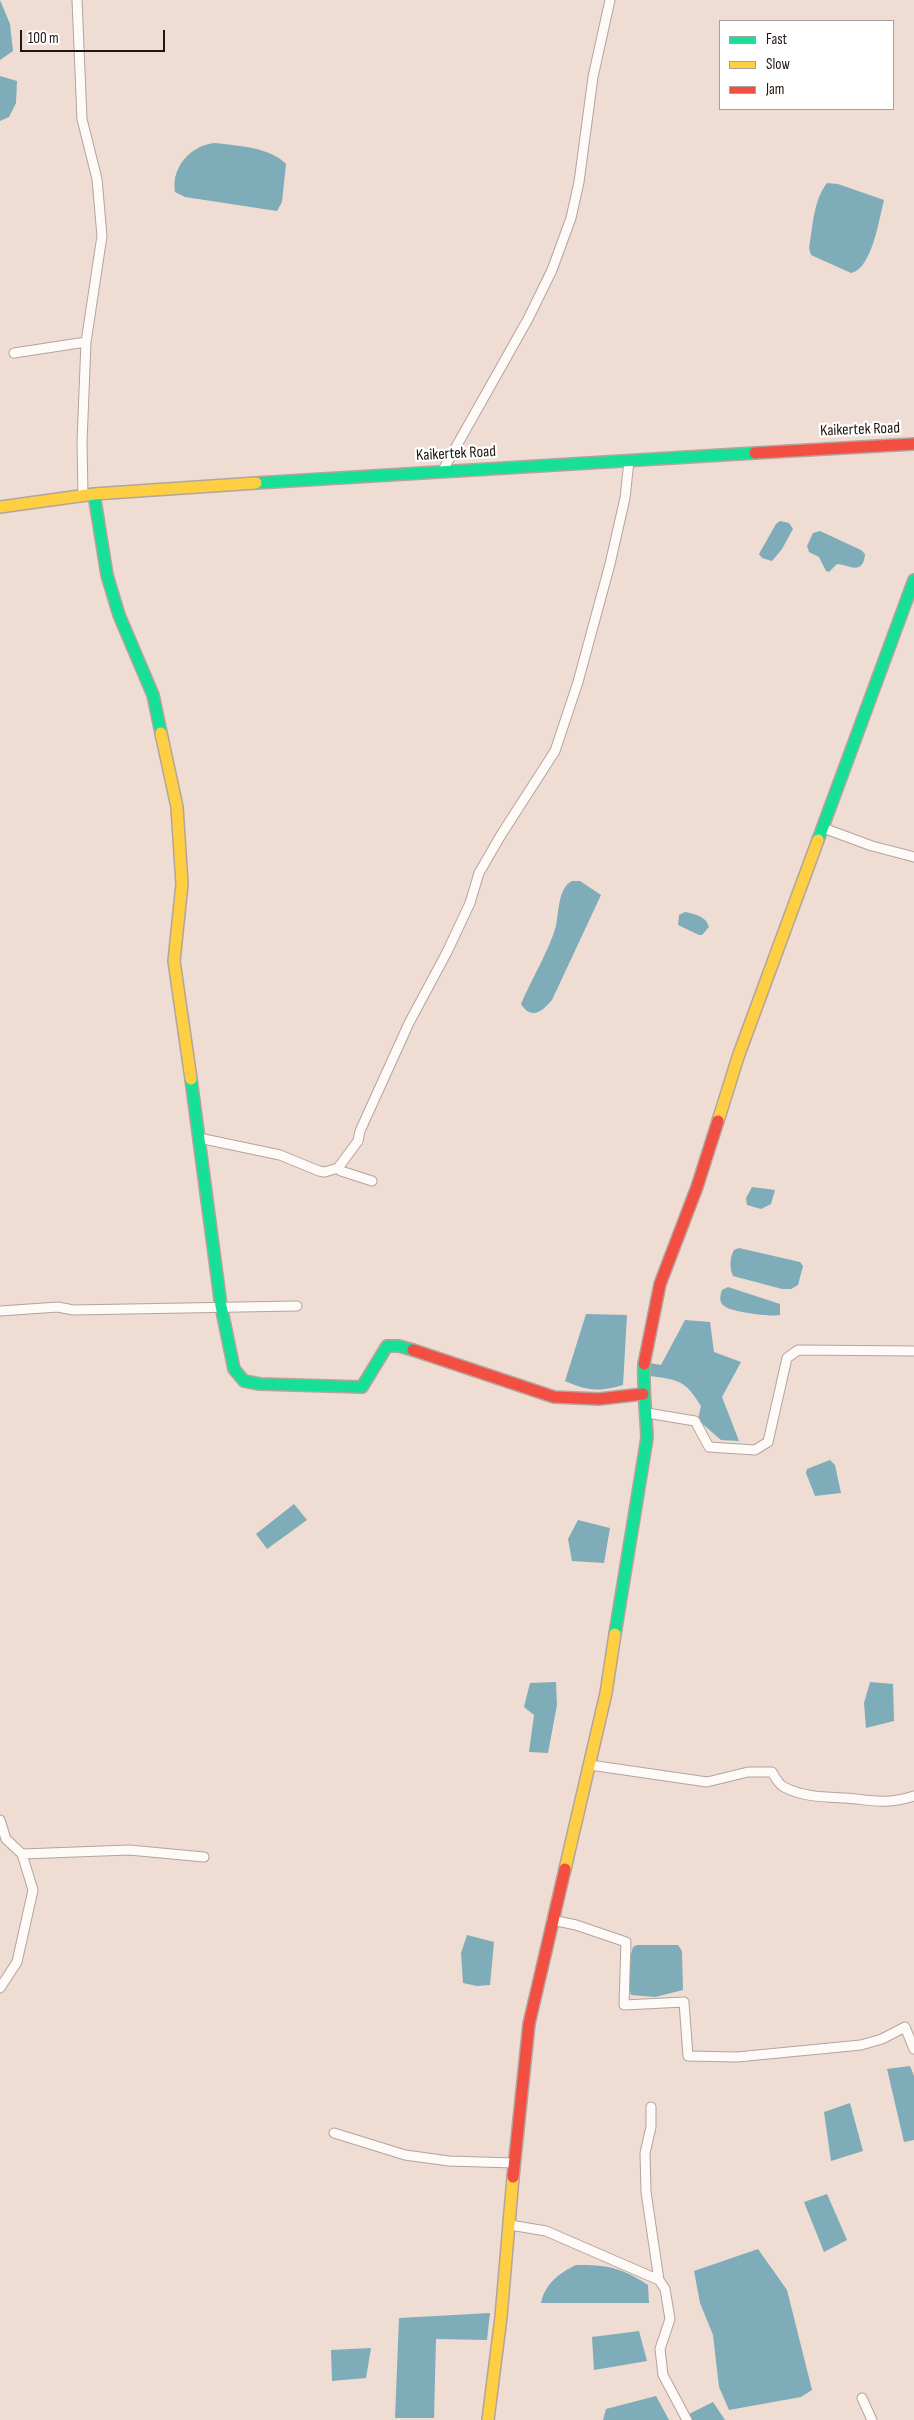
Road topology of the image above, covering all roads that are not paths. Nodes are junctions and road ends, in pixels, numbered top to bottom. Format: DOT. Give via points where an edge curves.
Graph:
graph roads {
  1 [pos="77,0"];
  2 [pos="610,0"];
  3 [pos="86,342"];
  4 [pos="14,353"];
  5 [pos="914,444"];
  6 [pos="628,461"];
  7 [pos="443,470"];
  8 [pos="89,494"];
  9 [pos="0,507"];
  10 [pos="914,580"];
  11 [pos="823,828"];
  12 [pos="914,857"];
  13 [pos="199,1138"];
  14 [pos="338,1168"];
  15 [pos="372,1181"];
  16 [pos="221,1306"];
  17 [pos="297,1306"];
  18 [pos="0,1311"];
  19 [pos="914,1351"];
  20 [pos="643,1394"];
  21 [pos="647,1413"];
  22 [pos="590,1764"];
  23 [pos="914,1796"];
  24 [pos="0,1820"];
  25 [pos="22,1854"];
  26 [pos="204,1857"];
  27 [pos="552,1920"];
  28 [pos="0,1988"];
  29 [pos="914,2049"];
  30 [pos="651,2107"];
  31 [pos="334,2133"];
  32 [pos="514,2163"];
  33 [pos="510,2225"];
  34 [pos="659,2280"];
  35 [pos="862,2398"];
  36 [pos="488,2420"];
  37 [pos="687,2420"];
  38 [pos="872,2420"];
  1 -- 3 [label="street" via="82,118 97,178 102,236"];
  2 -- 7 [label="street" via="592,77 579,182 571,218 552,270 528,319"];
  3 -- 4 [label="street"];
  3 -- 8 [label="street" via="82,442"];
  5 -- 6 [label="main road, Kaikertek Road"];
  6 -- 7 [label="main road, Kaikertek Road"];
  6 -- 14 [label="street" via="625,498 610,564 555,751 479,873 470,903 409,1023 358,1141"];
  7 -- 8 [label="main road, Kaikertek Road"];
  8 -- 9 [label="main road, Kaikertek Road"];
  8 -- 13 [label="main road" via="119,615 153,695 177,807 182,884 174,961"];
  10 -- 11 [label="main road"];
  11 -- 12 [label="street"];
  11 -- 20 [label="main road" via="738,1057 697,1186 660,1284 644,1359"];
  13 -- 14 [label="street" via="280,1155 319,1171"];
  13 -- 16 [label="main road"];
  14 -- 15 [label="street"];
  16 -- 17 [label="street"];
  16 -- 18 [label="street" via="82,1310 58,1307"];
  16 -- 20 [label="main road" via="234,1369 244,1381 362,1387 387,1346 399,1346 554,1397 599,1399"];
  19 -- 21 [label="street" via="798,1350 787,1358 768,1442 754,1450 709,1447 695,1421"];
  20 -- 21 [label="main road"];
  21 -- 22 [label="main road" via="648,1438 606,1692"];
  22 -- 23 [label="street" via="707,1782 748,1772 772,1772 782,1787 822,1798 870,1802 899,1801"];
  22 -- 27 [label="main road"];
  24 -- 25 [label="street" via="6,1839"];
  25 -- 26 [label="street" via="128,1850"];
  25 -- 28 [label="street" via="33,1890 18,1962"];
  27 -- 29 [label="street" via="626,1942 624,2005 684,2002 688,2056 737,2057 861,2045 905,2027"];
  27 -- 32 [label="main road" via="529,2024"];
  30 -- 34 [label="street" via="651,2127 645,2152 646,2192"];
  31 -- 32 [label="street" via="405,2155 449,2161"];
  32 -- 33 [label="main road"];
  33 -- 34 [label="street" via="546,2231"];
  33 -- 36 [label="main road"];
  34 -- 37 [label="street" via="665,2289 670,2319 660,2349 662,2375"];
  35 -- 38 [label="street"];
}
